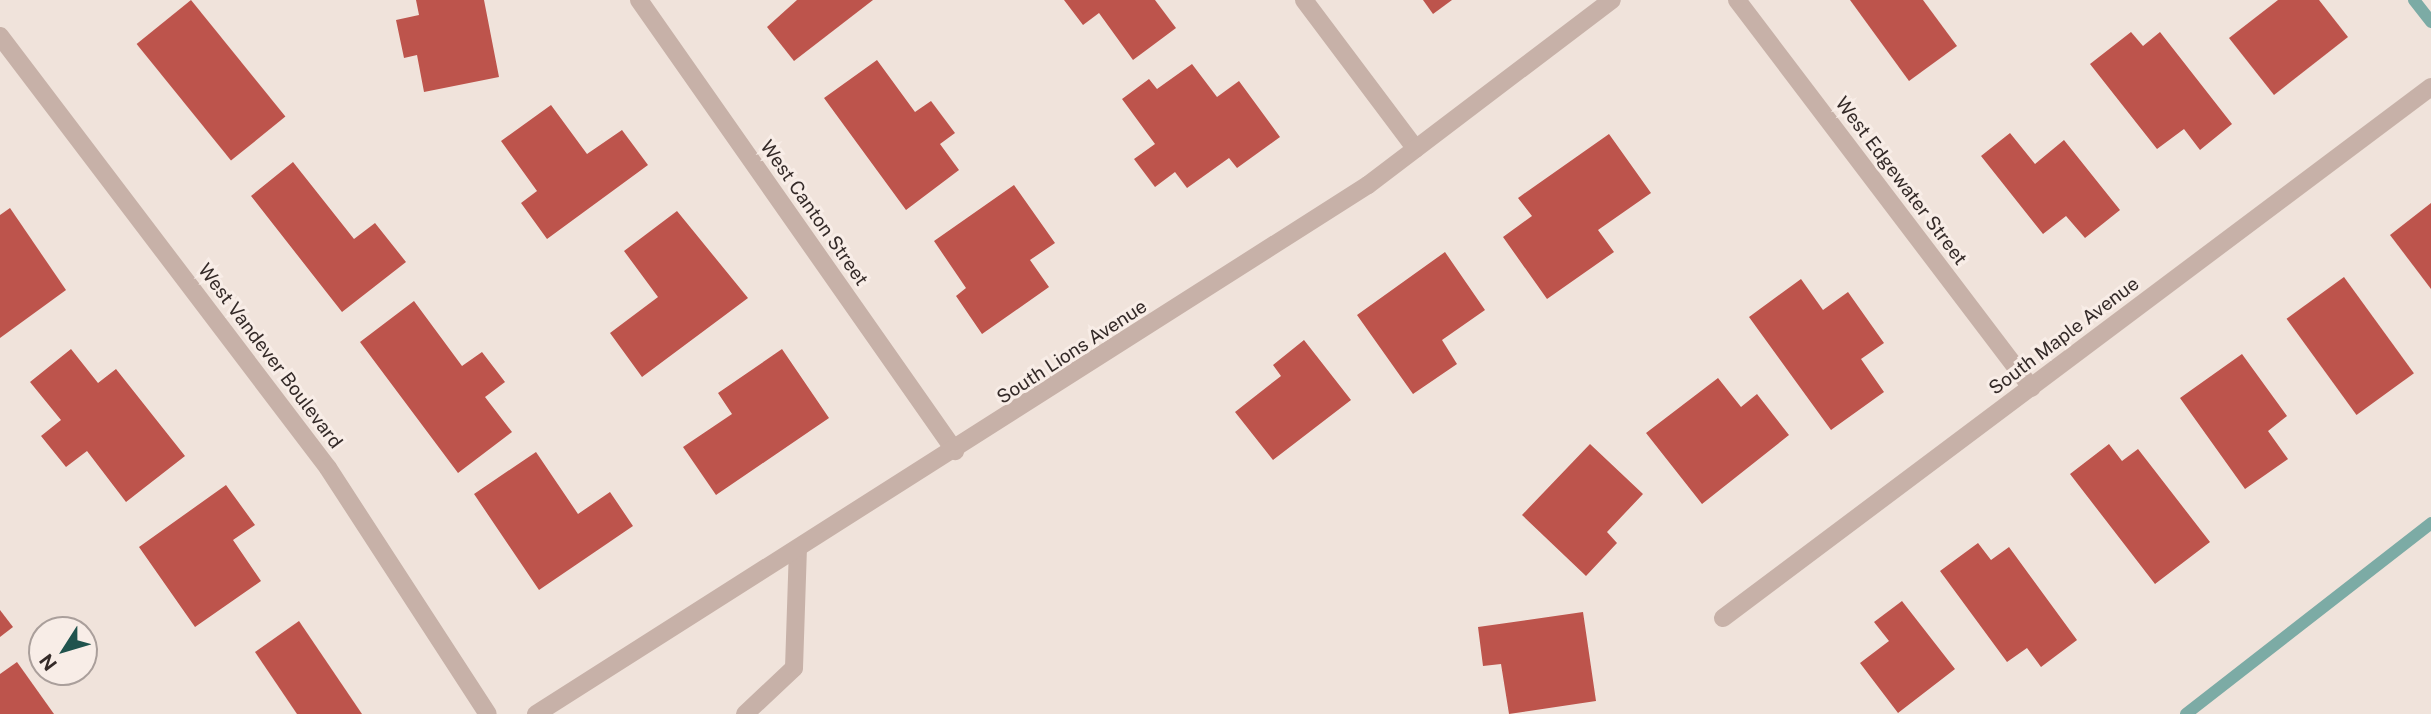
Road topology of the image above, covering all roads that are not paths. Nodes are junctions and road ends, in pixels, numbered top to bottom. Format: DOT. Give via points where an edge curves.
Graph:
graph roads {
  1 [pos="639,0"];
  2 [pos="1304,0"];
  3 [pos="1612,0"];
  4 [pos="1737,0"];
  5 [pos="0,36"];
  6 [pos="2431,87"];
  7 [pos="1416,149"];
  8 [pos="2031,388"];
  9 [pos="955,450"];
  10 [pos="798,549"];
  11 [pos="1723,618"];
  12 [pos="488,714"];
  13 [pos="536,714"];
  14 [pos="745,714"];
  1 -- 9 [label="street, West Canton Street"];
  2 -- 7 [label="street"];
  3 -- 7 [label="street, South Lions Avenue"];
  4 -- 8 [label="street, West Edgewater Street"];
  5 -- 12 [label="street, West Vandever Boulevard" via="328,468"];
  6 -- 8 [label="street, South Maple Avenue"];
  7 -- 9 [label="street, South Lions Avenue"];
  8 -- 11 [label="street, South Maple Avenue"];
  9 -- 10 [label="street, South Lions Avenue"];
  10 -- 13 [label="street, South Lions Avenue"];
  10 -- 14 [label="street" via="794,667"];
}
